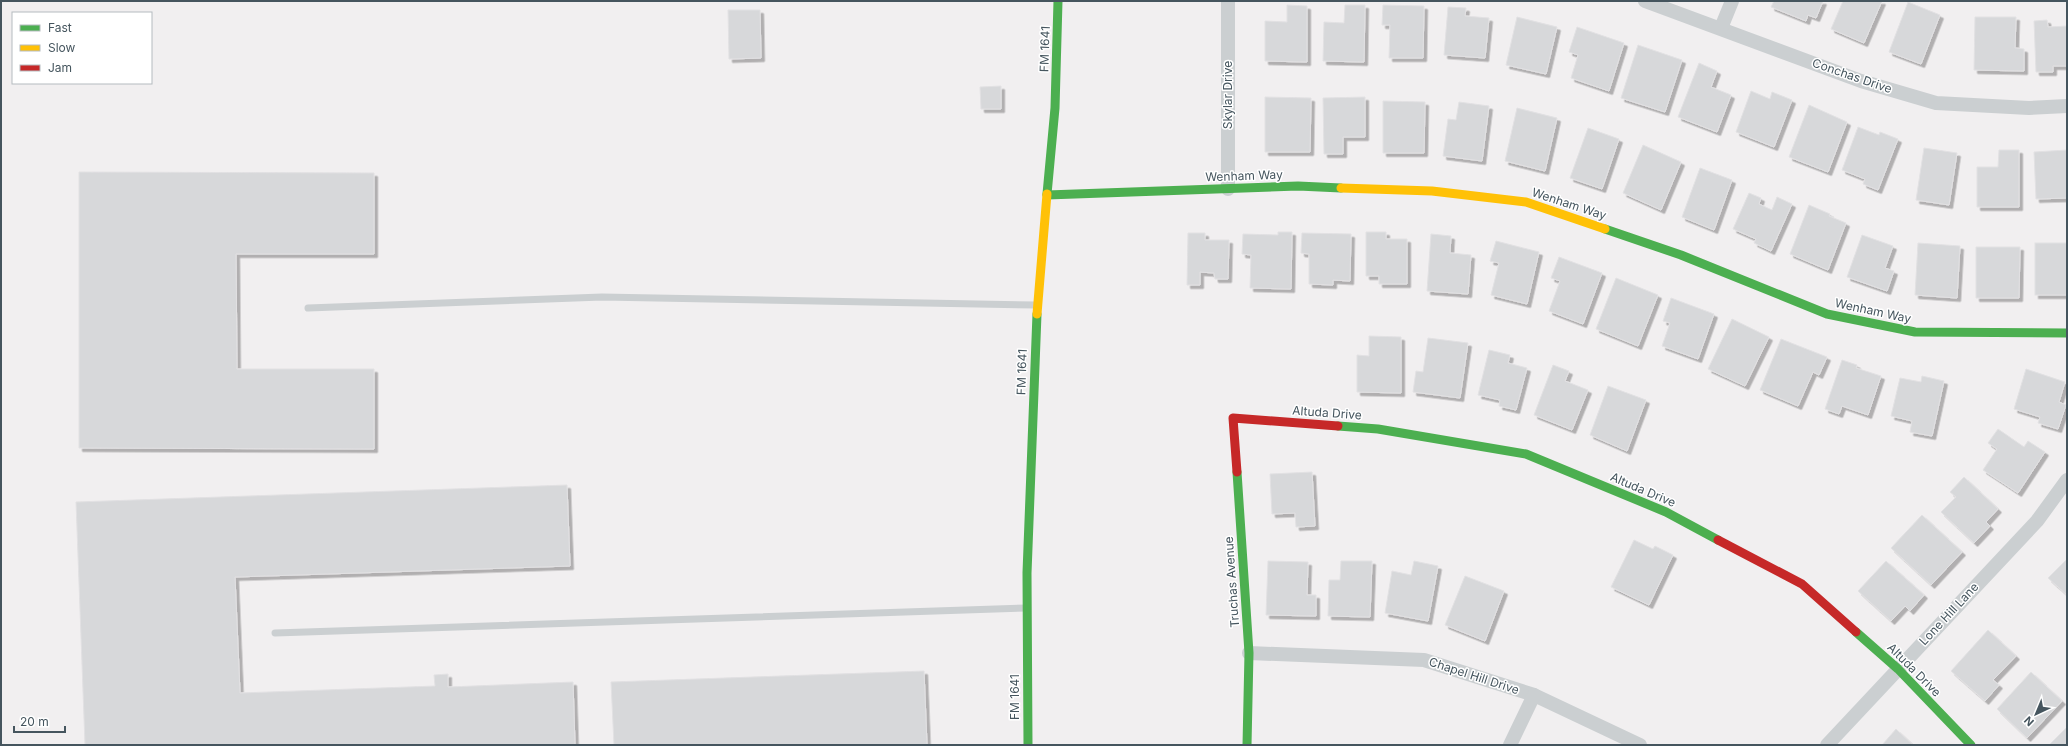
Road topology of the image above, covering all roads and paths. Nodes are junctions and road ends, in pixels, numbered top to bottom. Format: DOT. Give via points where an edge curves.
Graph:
graph roads {
  1 [pos="1058,1"];
  2 [pos="1228,1"];
  3 [pos="1645,1"];
  4 [pos="1732,1"];
  5 [pos="1721,28"];
  6 [pos="2067,106"];
  7 [pos="1228,189"];
  8 [pos="1047,195"];
  9 [pos="1037,305"];
  10 [pos="308,308"];
  11 [pos="2067,333"];
  12 [pos="1233,418"];
  13 [pos="2067,480"];
  14 [pos="1027,608"];
  15 [pos="275,633"];
  16 [pos="1248,653"];
  17 [pos="1898,669"];
  18 [pos="1534,695"];
  19 [pos="1028,745"];
  20 [pos="1247,745"];
  21 [pos="1510,745"];
  22 [pos="1640,745"];
  23 [pos="1827,745"];
  24 [pos="1971,745"];
  1 -- 8 [label="street, FM 1641 / FM 1641" via="1055,108"];
  2 -- 7 [label="street, Skylar Drive"];
  3 -- 5 [label="street, Conchas Drive"];
  4 -- 5 [label="street"];
  5 -- 6 [label="street, Conchas Drive" via="1861,81 1936,103 2029,108"];
  7 -- 8 [label="street, Wenham Way"];
  7 -- 11 [label="street, Wenham Way" via="1298,186 1432,191 1526,202 1682,255 1827,314 1915,332"];
  8 -- 9 [label="street, FM 1641 / FM 1641"];
  9 -- 10 [label="lane" via="602,297"];
  9 -- 14 [label="street, FM 1641 / FM 1641"];
  12 -- 16 [label="street, Truchas Avenue"];
  12 -- 17 [label="street, Altuda Drive" via="1378,429 1526,454 1666,512 1802,584"];
  13 -- 17 [label="street, Lone Hill Lane" via="2036,521"];
  14 -- 15 [label="lane"];
  14 -- 19 [label="street, FM 1641 / FM 1641"];
  16 -- 18 [label="street, Chapel Hill Drive" via="1424,660"];
  16 -- 20 [label="street, Truchas Avenue"];
  17 -- 23 [label="street, Lone Hill Lane"];
  17 -- 24 [label="street, Altuda Drive"];
  18 -- 21 [label="street"];
  18 -- 22 [label="street, Chapel Hill Drive"];
}
